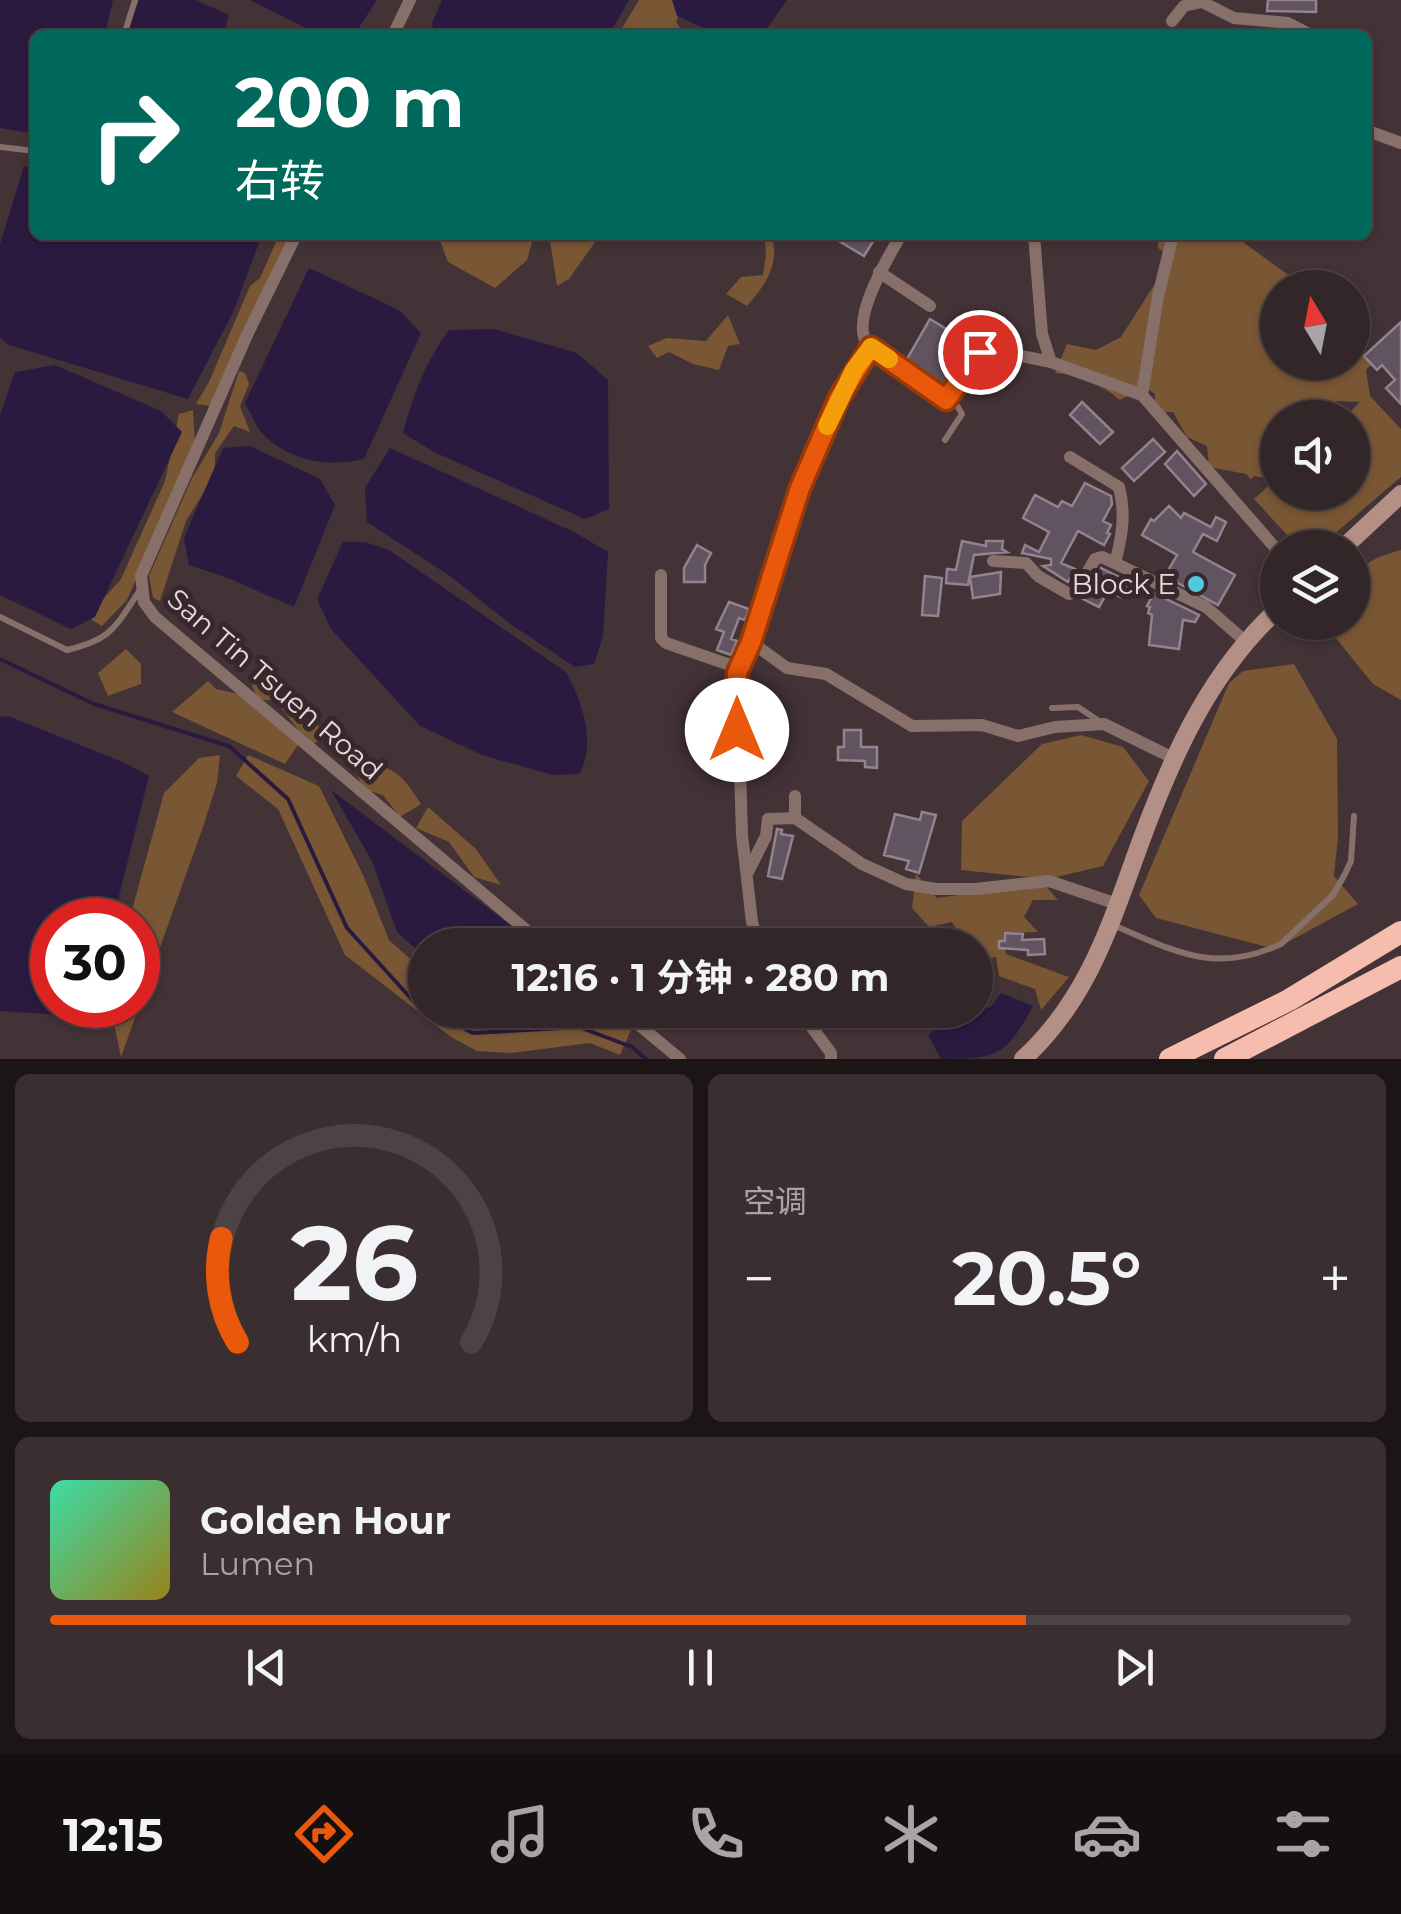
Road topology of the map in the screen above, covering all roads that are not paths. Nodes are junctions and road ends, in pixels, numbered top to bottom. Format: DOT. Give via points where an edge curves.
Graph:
graph roads {
  1 [pos="135,0"];
  2 [pos="410,0"];
  3 [pos="1172,21"];
  4 [pos="126,30"];
  5 [pos="395,30"];
  6 [pos="1301,30"];
  7 [pos="1372,133"];
  8 [pos="1401,144"];
  9 [pos="0,147"];
  10 [pos="30,150"];
  11 [pos="294,240"];
  12 [pos="898,240"];
  13 [pos="1034,240"];
  14 [pos="1172,240"];
  15 [pos="878,272"];
  16 [pos="930,306"];
  17 [pos="871,347"];
  18 [pos="1051,362"];
  19 [pos="1142,395"];
  20 [pos="946,400"];
  21 [pos="946,440"];
  22 [pos="1070,456"];
  23 [pos="800,488"];
  24 [pos="1401,494"];
  25 [pos="1260,530"];
  26 [pos="1363,530"];
  27 [pos="993,561"];
  28 [pos="1115,563"];
  29 [pos="661,575"];
  30 [pos="140,589"];
  31 [pos="0,617"];
  32 [pos="1260,626"];
  33 [pos="1245,641"];
  34 [pos="751,642"];
  35 [pos="739,668"];
  36 [pos="1052,708"];
  37 [pos="1104,724"];
  38 [pos="1175,759"];
  39 [pos="795,796"];
  40 [pos="1354,816"];
  41 [pos="794,818"];
  42 [pos="746,874"];
  43 [pos="1120,905"];
  44 [pos="1112,924"];
  45 [pos="524,928"];
  46 [pos="756,928"];
  47 [pos="1401,932"];
  48 [pos="1401,967"];
  49 [pos="643,1028"];
  50 [pos="813,1028"];
  51 [pos="680,1059"];
  52 [pos="831,1059"];
  53 [pos="1024,1059"];
  54 [pos="1170,1059"];
  55 [pos="1224,1059"];
  1 -- 4 [label="lane"];
  2 -- 5 [label="street"];
  3 -- 6 [label="street" via="1184,6 1202,2 1234,18"];
  7 -- 8 [label="street"];
  9 -- 10 [label="lane"];
  11 -- 30 [label="street, San Tin Tsuen Road"];
  12 -- 15 [label="street"];
  13 -- 18 [label="street" via="1042,334"];
  14 -- 19 [label="street"];
  15 -- 16 [label="street"];
  15 -- 17 [label="street" via="861,330"];
  17 -- 20 [label="street"];
  17 -- 23 [label="lane" via="839,398"];
  18 -- 19 [label="street"];
  18 -- 20 [label="street" via="980,352"];
  19 -- 25 [label="street"];
  20 -- 21 [label="lane" via="962,414"];
  22 -- 28 [label="street" via="1119,487 1123,532"];
  23 -- 34 [label="street"];
  24 -- 26 [label="main road"];
  27 -- 28 [label="street" via="1026,563 1069,594 1095,559"];
  28 -- 33 [label="street" via="1206,607"];
  29 -- 35 [label="street" via="661,638"];
  30 -- 31 [label="lane" via="112,632 66,650"];
  30 -- 45 [label="street, San Tin Tsuen Road" via="155,617"];
  32 -- 33 [label="main road"];
  33 -- 38 [label="main road" via="1203,699"];
  34 -- 35 [label="street"];
  34 -- 37 [label="street" via="786,668 826,674 912,726 982,726 1018,736"];
  35 -- 42 [label="street"];
  36 -- 37 [label="lane" via="1078,706"];
  37 -- 38 [label="street"];
  38 -- 43 [label="main road"];
  39 -- 41 [label="street"];
  40 -- 44 [label="lane" via="1351,861 1333,895 1281,944 1230,959 1196,958"];
  41 -- 42 [label="street" via="768,818"];
  41 -- 43 [label="street" via="871,870 914,886 982,889 1049,882"];
  42 -- 46 [label="street"];
  43 -- 44 [label="main road"];
  44 -- 53 [label="main road" via="1070,1007"];
  47 -- 54 [label="highway" via="1289,1000"];
  48 -- 55 [label="highway"];
  49 -- 51 [label="street"];
  50 -- 52 [label="street"];
}
